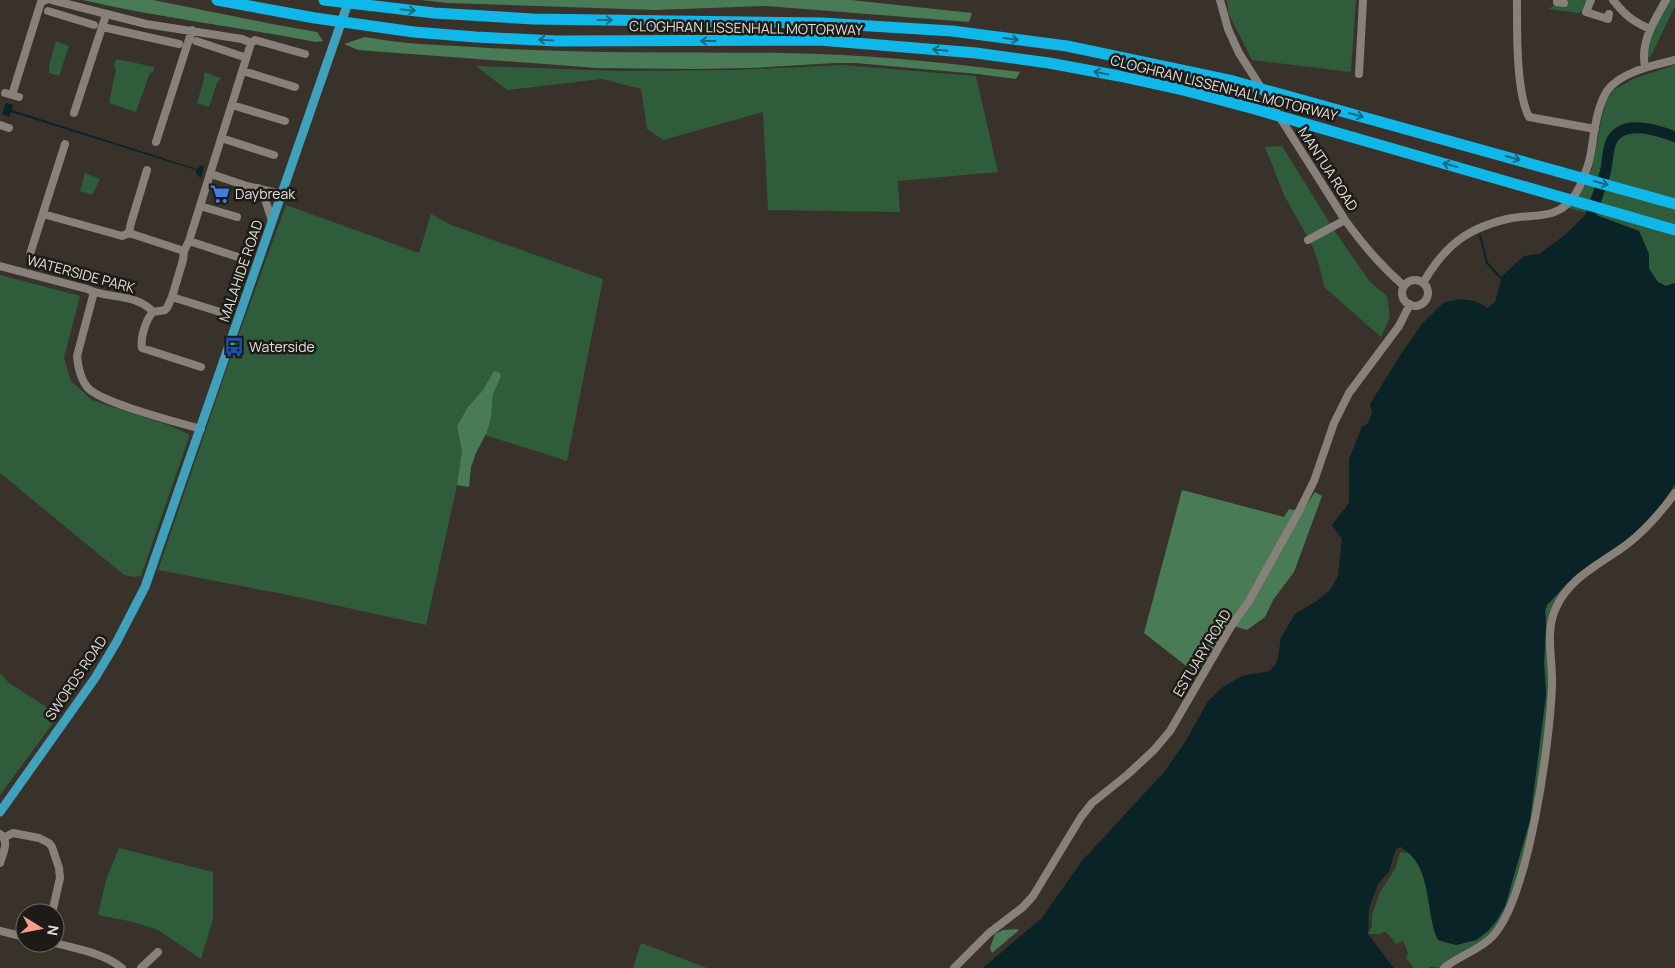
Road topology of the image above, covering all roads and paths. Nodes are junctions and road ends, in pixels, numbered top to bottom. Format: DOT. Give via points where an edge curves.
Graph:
graph roads {
  1 [pos="52,0"];
  2 [pos="217,0"];
  3 [pos="324,0"];
  4 [pos="349,0"];
  5 [pos="1220,0"];
  6 [pos="1363,0"];
  7 [pos="1517,0"];
  8 [pos="1591,0"];
  9 [pos="1613,0"];
  10 [pos="1666,0"];
  11 [pos="41,1"];
  12 [pos="72,6"];
  13 [pos="48,11"];
  14 [pos="1609,14"];
  15 [pos="106,15"];
  16 [pos="68,17"];
  17 [pos="146,24"];
  18 [pos="94,25"];
  19 [pos="107,28"];
  20 [pos="1650,29"];
  21 [pos="192,30"];
  22 [pos="143,36"];
  23 [pos="223,36"];
  24 [pos="192,40"];
  25 [pos="251,43"];
  26 [pos="179,44"];
  27 [pos="219,49"];
  28 [pos="305,54"];
  29 [pos="241,56"];
  30 [pos="1675,60"];
  31 [pos="1645,67"];
  32 [pos="242,71"];
  33 [pos="1359,74"];
  34 [pos="295,87"];
  35 [pos="12,95"];
  36 [pos="232,105"];
  37 [pos="74,113"];
  38 [pos="285,121"];
  39 [pos="1595,129"];
  40 [pos="221,138"];
  41 [pos="156,142"];
  42 [pos="65,144"];
  43 [pos="274,155"];
  44 [pos="147,170"];
  45 [pos="210,174"];
  46 [pos="258,188"];
  47 [pos="282,194"];
  48 [pos="1675,204"];
  49 [pos="200,206"];
  50 [pos="43,214"];
  51 [pos="237,217"];
  52 [pos="1346,220"];
  53 [pos="272,222"];
  54 [pos="1675,230"];
  55 [pos="130,233"];
  56 [pos="1308,240"];
  57 [pos="189,241"];
  58 [pos="184,252"];
  59 [pos="30,254"];
  60 [pos="241,258"];
  61 [pos="0,266"];
  62 [pos="1423,283"];
  63 [pos="1404,286"];
  64 [pos="94,292"];
  65 [pos="172,297"];
  66 [pos="1410,304"];
  67 [pos="152,312"];
  68 [pos="220,312"];
  69 [pos="201,367"];
  70 [pos="201,429"];
  71 [pos="1675,493"];
  72 [pos="159,551"];
  73 [pos="0,812"];
  74 [pos="2,836"];
  75 [pos="0,863"];
  76 [pos="54,903"];
  77 [pos="0,931"];
  78 [pos="15,935"];
  79 [pos="65,946"];
  80 [pos="158,952"];
  81 [pos="122,968"];
  82 [pos="141,968"];
  83 [pos="954,968"];
  84 [pos="1444,968"];
  1 -- 12 [label="street"];
  54 -- 2 [label="highway, CLOGHRAN LISSENHALL MOTORWAY, one-way" via="1251,108 1119,76 1049,63 818,40 556,41 476,37 315,18"];
  3 -- 48 [label="highway, CLOGHRAN LISSENHALL MOTORWAY, one-way" via="533,20 822,23 952,31 1066,46 1233,81"];
  4 -- 47 [label="main road, MALAHIDE ROAD"];
  5 -- 52 [label="street, MANTUA ROAD" via="1239,53"];
  6 -- 33 [label="street"];
  7 -- 39 [label="street" via="1518,49 1525,108 1530,117"];
  8 -- 14 [label="street" via="1586,12 1608,19"];
  9 -- 20 [label="street" via="1625,15"];
  10 -- 20 [label="street"];
  11 -- 35 [label="street"];
  12 -- 15 [label="street"];
  12 -- 16 [label="street"];
  13 -- 16 [label="street"];
  15 -- 17 [label="street"];
  15 -- 37 [label="street"];
  16 -- 18 [label="street"];
  17 -- 21 [label="street"];
  17 -- 22 [label="street"];
  19 -- 22 [label="street"];
  20 -- 31 [label="street" via="1643,57"];
  21 -- 23 [label="street"];
  21 -- 24 [label="street"];
  22 -- 26 [label="street"];
  23 -- 25 [label="street"];
  23 -- 27 [label="street"];
  24 -- 27 [label="street"];
  24 -- 41 [label="street"];
  25 -- 28 [label="street" via="255,40"];
  25 -- 32 [label="street"];
  27 -- 29 [label="street"];
  30 -- 31 [label="street"];
  31 -- 39 [label="street" via="1615,82 1608,90 1601,102"];
  32 -- 34 [label="street"];
  32 -- 36 [label="street"];
  36 -- 38 [label="street"];
  36 -- 40 [label="street"];
  39 -- 62 [label="street" via="1589,162 1571,200 1547,215 1514,218 1479,228 1449,246"];
  40 -- 43 [label="street"];
  40 -- 45 [label="street"];
  42 -- 50 [label="street"];
  44 -- 55 [label="street"];
  45 -- 46 [label="street"];
  45 -- 49 [label="street"];
  46 -- 47 [label="street"];
  46 -- 53 [label="street"];
  47 -- 53 [label="main road, MALAHIDE ROAD"];
  49 -- 51 [label="street"];
  49 -- 57 [label="street"];
  50 -- 55 [label="street" via="122,236"];
  50 -- 59 [label="street"];
  52 -- 56 [label="street"];
  52 -- 63 [label="street, MANTUA ROAD" via="1361,243"];
  53 -- 70 [label="main road, MALAHIDE ROAD"];
  55 -- 58 [label="street"];
  57 -- 58 [label="street"];
  57 -- 60 [label="street"];
  58 -- 65 [label="street"];
  61 -- 64 [label="street, WATERSIDE PARK"];
  62 -- 63 [label="street" via="1415,280"];
  62 -- 66 [label="street" via="1428,294 1425,301 1418,305"];
  63 -- 66 [label="street" via="1402,294"];
  64 -- 67 [label="street, WATERSIDE PARK" via="147,305"];
  64 -- 70 [label="street" via="77,356 88,388 104,398"];
  65 -- 67 [label="street" via="168,308"];
  65 -- 68 [label="street"];
  66 -- 83 [label="street, ESTUARY ROAD" via="1398,326 1349,393 1299,511 1170,731 1154,750 1081,816 1034,896 988,933"];
  67 -- 69 [label="street" via="141,342 142,348"];
  70 -- 72 [label="main road, MALAHIDE ROAD"];
  71 -- 84 [label="street" via="1648,526 1578,578 1558,603 1551,623 1552,684 1539,799 1517,887 1503,922 1491,938"];
  72 -- 73 [label="main road, SWORDS ROAD" via="132,614 95,678"];
  74 -- 75 [label="street" via="6,842"];
  74 -- 76 [label="street" via="13,833 49,843 60,878"];
  77 -- 78 [label="street"];
  79 -- 81 [label="street" via="96,955"];
  80 -- 82 [label="street"];
}
